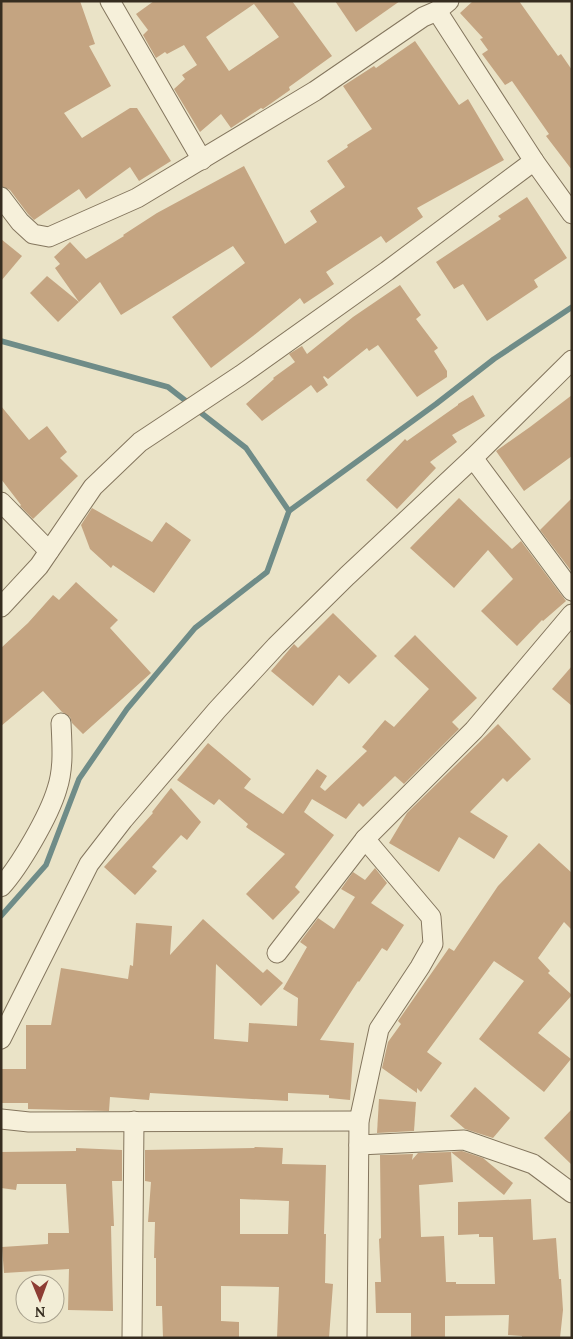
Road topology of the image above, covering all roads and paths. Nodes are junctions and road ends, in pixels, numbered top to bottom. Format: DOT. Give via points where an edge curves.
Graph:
graph roads {
  1 [pos="110,1"];
  2 [pos="443,6"];
  3 [pos="202,160"];
  4 [pos="534,161"];
  5 [pos="1,197"];
  6 [pos="572,214"];
  7 [pos="572,360"];
  8 [pos="473,458"];
  9 [pos="1,502"];
  10 [pos="49,551"];
  11 [pos="572,591"];
  12 [pos="1,607"];
  13 [pos="572,614"];
  14 [pos="61,723"];
  15 [pos="365,839"];
  16 [pos="4,878"];
  17 [pos="277,953"];
  18 [pos="1,1038"];
  19 [pos="1,1119"];
  20 [pos="134,1121"];
  21 [pos="359,1121"];
  22 [pos="359,1144"];
  23 [pos="572,1193"];
  24 [pos="132,1338"];
  25 [pos="357,1338"];
  1 -- 3 [label="street"];
  2 -- 3 [label="street" via="315,91"];
  2 -- 4 [label="street"];
  3 -- 5 [label="street" via="137,198 49,237 34,234"];
  4 -- 6 [label="street"];
  4 -- 10 [label="street" via="387,271 140,442 92,487"];
  7 -- 8 [label="street"];
  8 -- 11 [label="street"];
  8 -- 18 [label="street" via="276,646 123,820 89,864"];
  9 -- 10 [label="street"];
  10 -- 12 [label="street"];
  13 -- 15 [label="street" via="474,730"];
  14 -- 16 [label="street" via="63,755 57,789 42,824"];
  15 -- 17 [label="street"];
  15 -- 21 [label="street" via="431,917 433,944 379,1029"];
  19 -- 20 [label="street" via="29,1122"];
  20 -- 21 [label="street"];
  20 -- 24 [label="street"];
  21 -- 22 [label="street"];
  22 -- 23 [label="street" via="464,1140 533,1164"];
  22 -- 25 [label="street"];
}
